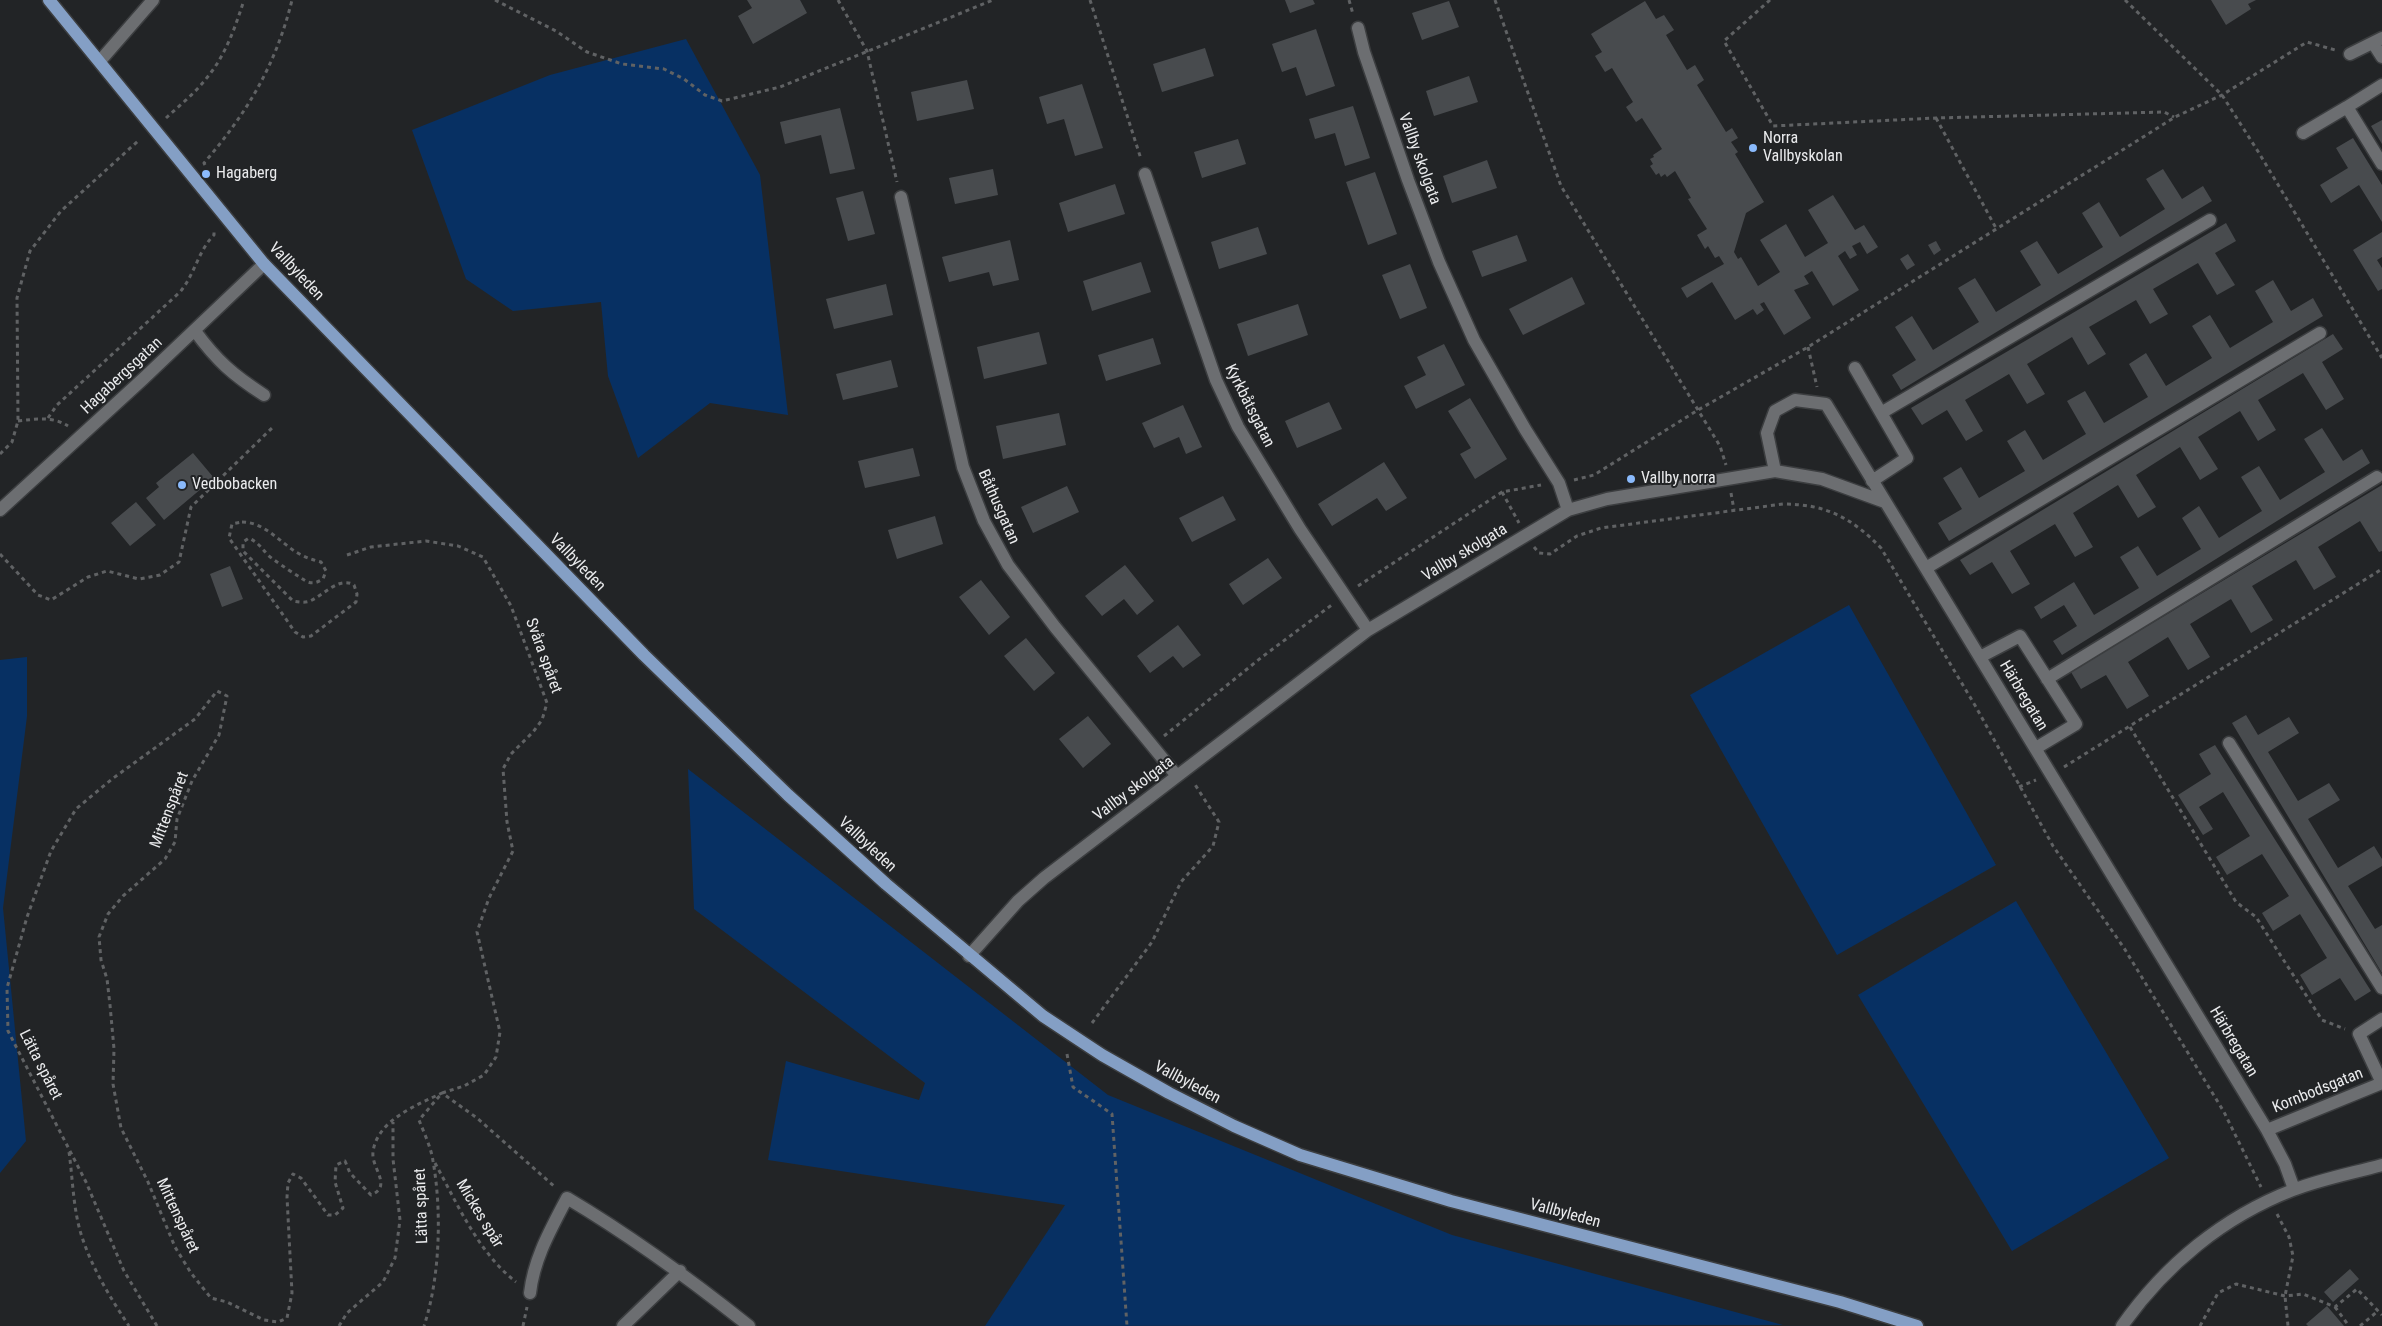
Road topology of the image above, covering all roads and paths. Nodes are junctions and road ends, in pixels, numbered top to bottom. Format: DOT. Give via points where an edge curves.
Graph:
graph roads {
  1 [pos="49,0"];
  2 [pos="153,0"];
  3 [pos="244,0"];
  4 [pos="292,0"];
  5 [pos="495,0"];
  6 [pos="838,0"];
  7 [pos="993,0"];
  8 [pos="1090,0"];
  9 [pos="1495,0"];
  10 [pos="1770,0"];
  11 [pos="2125,0"];
  12 [pos="1358,28"];
  13 [pos="2378,40"];
  14 [pos="867,51"];
  15 [pos="2350,54"];
  16 [pos="2382,57"];
  17 [pos="100,61"];
  18 [pos="2382,85"];
  19 [pos="2222,95"];
  20 [pos="2347,107"];
  21 [pos="2175,117"];
  22 [pos="1936,118"];
  23 [pos="165,119"];
  24 [pos="2303,133"];
  25 [pos="138,142"];
  26 [pos="2382,164"];
  27 [pos="209,170"];
  28 [pos="1145,174"];
  29 [pos="901,197"];
  30 [pos="224,216"];
  31 [pos="2210,220"];
  32 [pos="1997,230"];
  33 [pos="264,264"];
  34 [pos="195,331"];
  35 [pos="2320,333"];
  36 [pos="1808,347"];
  37 [pos="2382,358"];
  38 [pos="1855,368"];
  39 [pos="264,395"];
  40 [pos="1826,404"];
  41 [pos="1698,410"];
  42 [pos="1881,413"];
  43 [pos="48,418"];
  44 [pos="18,421"];
  45 [pos="273,427"];
  46 [pos="80,438"];
  47 [pos="0,454"];
  48 [pos="1775,472"];
  49 [pos="2377,477"];
  50 [pos="1729,479"];
  51 [pos="1872,481"];
  52 [pos="1559,483"];
  53 [pos="1502,492"];
  54 [pos="1885,502"];
  55 [pos="0,510"];
  56 [pos="1568,510"];
  57 [pos="1734,510"];
  58 [pos="1526,535"];
  59 [pos="0,554"];
  60 [pos="348,555"];
  61 [pos="1926,568"];
  62 [pos="2382,569"];
  63 [pos="264,589"];
  64 [pos="1368,630"];
  65 [pos="1980,657"];
  66 [pos="2047,679"];
  67 [pos="217,691"];
  68 [pos="2130,727"];
  69 [pos="2229,743"];
  70 [pos="2036,748"];
  71 [pos="1181,773"];
  72 [pos="2052,774"];
  73 [pos="2019,787"];
  74 [pos="969,956"];
  75 [pos="2382,988"];
  76 [pos="2382,1019"];
  77 [pos="1092,1023"];
  78 [pos="2359,1034"];
  79 [pos="1067,1054"];
  80 [pos="2382,1083"];
  81 [pos="442,1093"];
  82 [pos="402,1112"];
  83 [pos="393,1122"];
  84 [pos="2267,1130"];
  85 [pos="69,1149"];
  86 [pos="433,1160"];
  87 [pos="2382,1166"];
  88 [pos="2294,1189"];
  89 [pos="567,1198"];
  90 [pos="2269,1201"];
  91 [pos="680,1271"];
  92 [pos="530,1293"];
  93 [pos="2285,1296"];
  94 [pos="2335,1307"];
  95 [pos="2378,1311"];
  96 [pos="2382,1315"];
  97 [pos="129,1326"];
  98 [pos="157,1326"];
  99 [pos="339,1326"];
  100 [pos="424,1326"];
  101 [pos="523,1326"];
  102 [pos="623,1326"];
  103 [pos="748,1326"];
  104 [pos="1127,1326"];
  105 [pos="1916,1326"];
  106 [pos="2122,1326"];
  107 [pos="2200,1326"];
  108 [pos="2288,1326"];
  109 [pos="2349,1326"];
  110 [pos="2360,1326"];
  1 -- 17 [label="main road, Vallbyleden"];
  2 -- 17 [label="street"];
  3 -- 23 [label="path" via="234,32 216,66"];
  4 -- 27 [label="path" via="264,81 204,164"];
  5 -- 14 [label="path" via="556,31 587,52 622,64 664,69 716,100 729,100 780,87"];
  6 -- 14 [label="path"];
  7 -- 14 [label="path"];
  8 -- 28 [label="path"];
  9 -- 41 [label="path" via="1561,186"];
  10 -- 22 [label="path" via="1724,41 1773,126"];
  11 -- 19 [label="path"];
  12 -- 52 [label="street, Vallby skolgata" via="1439,262 1474,340"];
  13 -- 15 [label="street"];
  13 -- 16 [label="street"];
  14 -- 29 [label="path"];
  15 -- 19 [label="path" via="2307,42"];
  17 -- 30 [label="main road, Vallbyleden"];
  18 -- 20 [label="street"];
  19 -- 21 [label="path"];
  19 -- 37 [label="path"];
  20 -- 24 [label="street"];
  20 -- 26 [label="street"];
  21 -- 22 [label="path" via="2164,112"];
  21 -- 32 [label="path"];
  22 -- 32 [label="path"];
  25 -- 44 [label="path" via="61,210 30,252 17,298"];
  28 -- 64 [label="street, Kyrkbåtsgatan" via="1216,380 1238,427 1300,529"];
  29 -- 71 [label="street, Båthusgatan" via="963,467 984,521 1008,565 1055,627"];
  30 -- 33 [label="main road, Vallbyleden"];
  30 -- 43 [label="path" via="214,226 214,234 205,244 191,279 180,292"];
  31 -- 42 [label="street"];
  32 -- 36 [label="path"];
  33 -- 34 [label="street, Hagabergsgatan"];
  33 -- 74 [label="main road, Vallbyleden" via="644,655 788,795"];
  34 -- 39 [label="street" via="214,357 237,378"];
  34 -- 46 [label="street, Hagabergsgatan"];
  35 -- 61 [label="street"];
  36 -- 40 [label="path" via="1816,384"];
  36 -- 41 [label="path"];
  38 -- 42 [label="street"];
  40 -- 48 [label="street" via="1795,400 1775,411 1767,433"];
  40 -- 51 [label="street, Härbregatan"];
  41 -- 50 [label="path" via="1720,446"];
  41 -- 52 [label="path" via="1594,474"];
  42 -- 51 [label="street" via="1907,458"];
  43 -- 44 [label="path"];
  43 -- 46 [label="path" via="64,423"];
  44 -- 47 [label="path" via="12,442"];
  45 -- 59 [label="path" via="191,507 179,562 160,575 139,579 108,571 88,577 51,600 38,595"];
  46 -- 55 [label="street, Hagabergsgatan"];
  48 -- 50 [label="street"];
  48 -- 54 [label="street" via="1822,479"];
  49 -- 66 [label="street"];
  50 -- 56 [label="street" via="1607,499"];
  50 -- 57 [label="path"];
  51 -- 54 [label="street, Härbregatan"];
  52 -- 56 [label="street, Vallby skolgata"];
  53 -- 58 [label="path"];
  54 -- 61 [label="street, Härbregatan"];
  56 -- 58 [label="street, Vallby skolgata"];
  57 -- 58 [label="path" via="1601,528 1577,536 1550,554 1539,553"];
  57 -- 73 [label="path" via="1802,504 1845,517 1863,529 1881,548 1976,707"];
  58 -- 64 [label="street, Vallby skolgata"];
  60 -- 81 [label="path, Svåra spåret" via="371,547 426,541 458,546 483,558 511,606 547,703 542,720 510,754 503,769 513,851 489,898 477,932 500,1032 496,1057 484,1075"];
  61 -- 65 [label="street, Härbregatan"];
  62 -- 68 [label="path"];
  63 -- 63 [label="path" via="229,538 232,524 252,522 304,557 321,562 326,571 323,579 309,582 277,563 259,543 249,538 243,542 243,551 294,602 308,602 339,583 354,585 357,594 356,602 311,636 303,637 295,632"];
  64 -- 71 [label="street, Vallby skolgata"];
  65 -- 66 [label="street" via="2020,636"];
  65 -- 70 [label="street, Härbregatan"];
  66 -- 70 [label="street" via="2076,724"];
  67 -- 83 [label="path, Mittenspåret" via="227,696 218,735 192,780 177,819 175,842 165,859 122,896 108,914 99,937 110,1005 113,1084 121,1128 175,1247 211,1298 264,1320 278,1322 288,1318 292,1293 288,1183 293,1174 301,1178 328,1215 335,1215 342,1208 335,1182 336,1165 345,1161 350,1173 371,1196 375,1194 383,1182 373,1153 378,1135"];
  67 -- 85 [label="path, Lätta spåret" via="195,719 76,809 51,851 26,917 7,988 8,1031"];
  68 -- 72 [label="path"];
  68 -- 78 [label="path" via="2236,902 2256,917 2322,1020"];
  69 -- 75 [label="street"];
  70 -- 72 [label="street, Härbregatan"];
  71 -- 74 [label="street, Vallby skolgata" via="1044,878 1018,901"];
  71 -- 77 [label="path" via="1219,822 1213,846 1180,882 1152,942"];
  72 -- 73 [label="path"];
  72 -- 84 [label="street, Härbregatan"];
  73 -- 90 [label="path" via="2053,846 2124,948 2224,1112"];
  74 -- 105 [label="main road, Vallbyleden" via="1043,1016 1102,1055 1194,1106 1300,1155 1450,1201 1840,1302"];
  76 -- 78 [label="street"];
  78 -- 80 [label="street"];
  79 -- 104 [label="path" via="1072,1087 1112,1114"];
  80 -- 84 [label="street, Kornbodsgatan"];
  81 -- 82 [label="path, Svåra spåret"];
  81 -- 86 [label="path, Lätta spåret" via="420,1120"];
  81 -- 89 [label="path" via="477,1118"];
  82 -- 83 [label="path, Mittenspåret"];
  83 -- 99 [label="path" via="393,1159 400,1220 395,1258 383,1282 348,1313"];
  84 -- 88 [label="street, Härbregatan"];
  85 -- 97 [label="path" via="82,1236"];
  85 -- 98 [label="path, Lätta spåret" via="124,1271"];
  86 -- 92 [label="path, Mickes spår" via="481,1246 498,1268"];
  86 -- 100 [label="path, Lätta spåret" via="437,1208 436,1267 432,1302"];
  87 -- 88 [label="street"];
  88 -- 90 [label="street"];
  89 -- 91 [label="street"];
  89 -- 92 [label="street" via="540,1252"];
  90 -- 93 [label="path" via="2292,1246 2292,1266"];
  90 -- 106 [label="street" via="2224,1225 2190,1250 2159,1279"];
  91 -- 102 [label="street"];
  91 -- 103 [label="street"];
  92 -- 101 [label="path"];
  93 -- 94 [label="path" via="2303,1294"];
  93 -- 107 [label="path" via="2236,1284 2218,1293"];
  93 -- 108 [label="path"];
  94 -- 95 [label="path" via="2357,1289"];
  94 -- 109 [label="path"];
  95 -- 96 [label="path"];
  95 -- 110 [label="path"];
}
